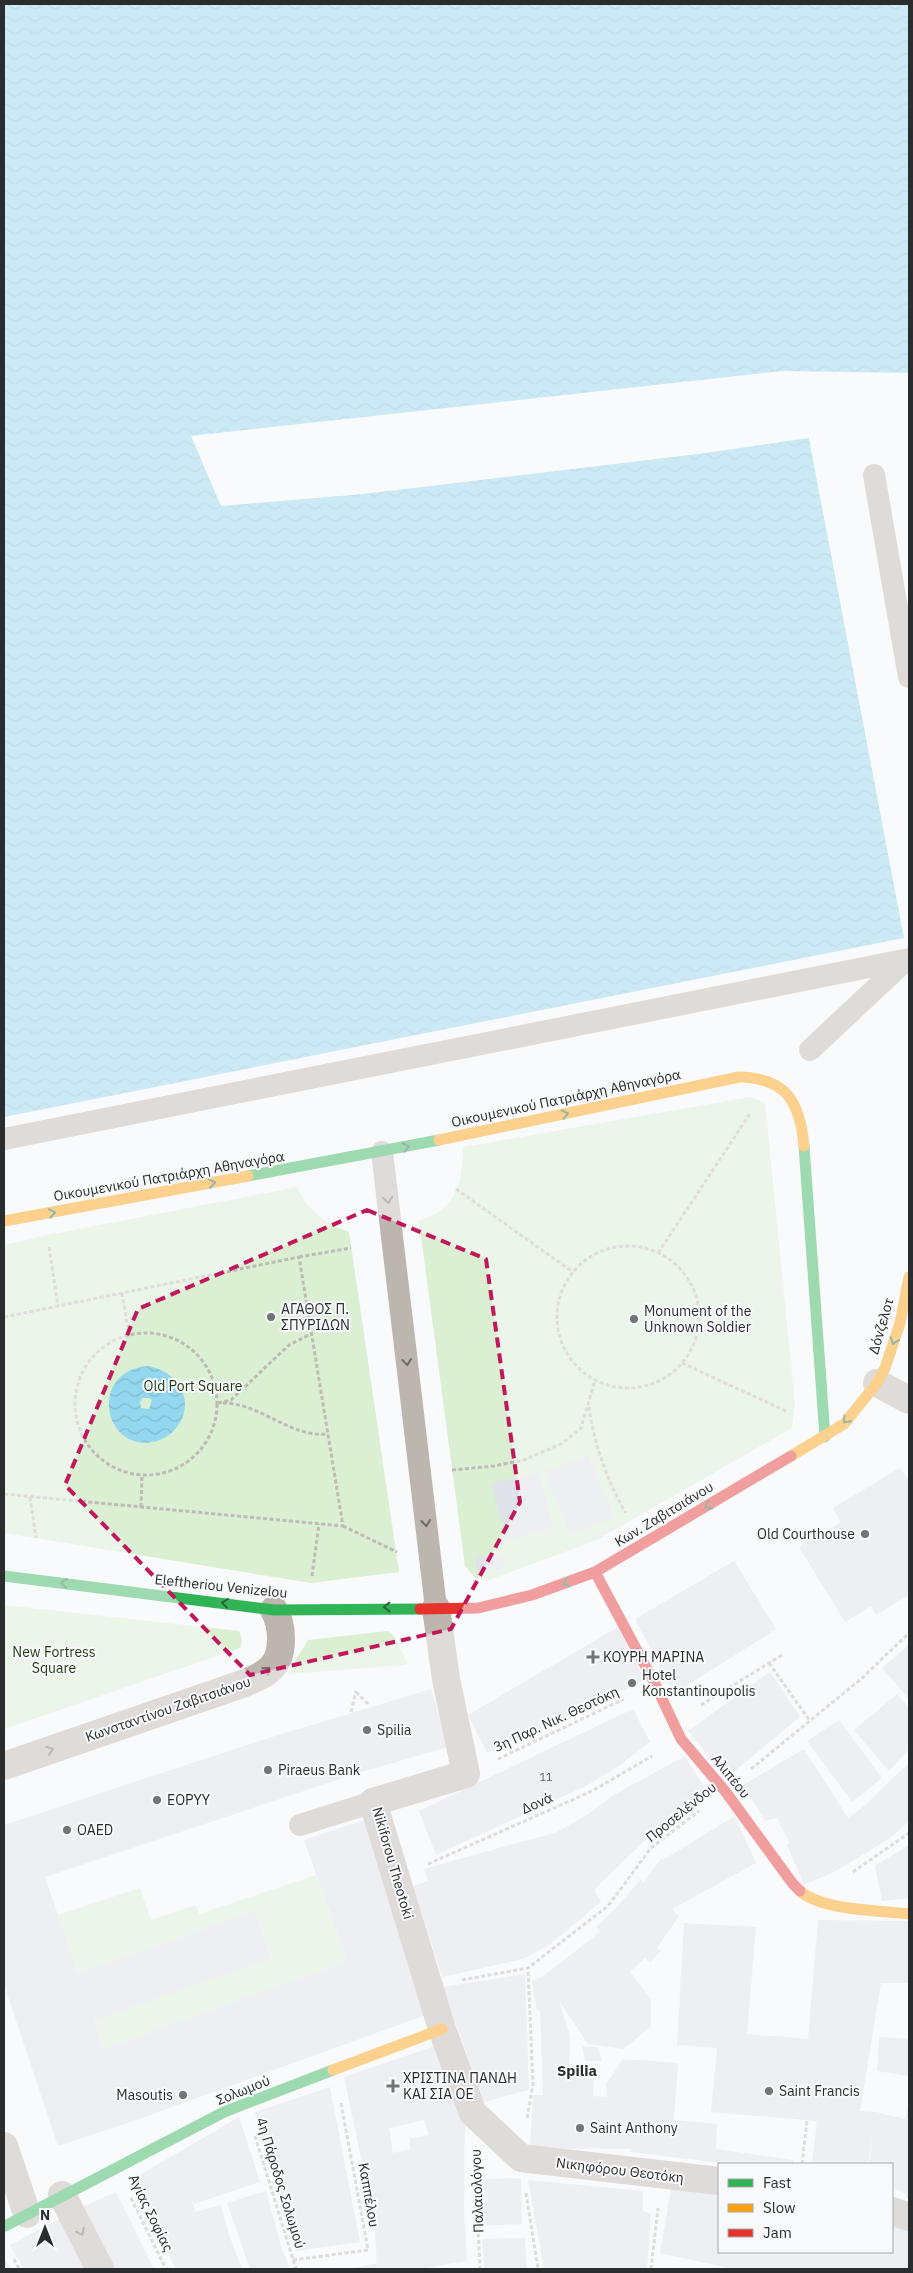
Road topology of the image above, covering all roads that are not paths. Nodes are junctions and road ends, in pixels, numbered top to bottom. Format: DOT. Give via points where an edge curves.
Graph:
graph roads {
  1 [pos="874,475"];
  2 [pos="909,677"];
  3 [pos="908,960"];
  4 [pos="810,1050"];
  5 [pos="4,1139"];
  6 [pos="382,1152"];
  7 [pos="4,1221"];
  8 [pos="909,1277"];
  9 [pos="877,1383"];
  10 [pos="909,1400"];
  11 [pos="825,1437"];
  12 [pos="595,1572"];
  13 [pos="4,1576"];
  14 [pos="436,1608"];
  15 [pos="274,1610"];
  16 [pos="4,1766"];
  17 [pos="374,1802"];
  18 [pos="300,1825"];
  19 [pos="909,1914"];
  20 [pos="442,2029"];
  21 [pos="4,2146"];
  22 [pos="521,2158"];
  23 [pos="718,2181"];
  24 [pos="62,2195"];
  25 [pos="893,2211"];
  26 [pos="909,2217"];
  27 [pos="12,2223"];
  28 [pos="100,2269"];
  1 -- 2 [label="lane"];
  3 -- 4 [label="lane"];
  3 -- 5 [label="lane"];
  7 -- 6 [label="street, Οικουμενικού Πατριάρχη Αθηναγόρα, one-way"];
  6 -- 11 [label="street, Οικουμενικού Πατριάρχη Αθηναγόρα, one-way" via="739,1078 757,1077 774,1082 788,1093 802,1124"];
  6 -- 14 [label="lane, one-way"];
  8 -- 9 [label="street, Δόνζελοτ, one-way" via="900,1323"];
  9 -- 10 [label="street"];
  9 -- 11 [label="street, Κων. Ζαβιτσιάνου, one-way" via="844,1424"];
  11 -- 12 [label="street, Κων. Ζαβιτσιάνου, one-way"];
  12 -- 14 [label="street, Κων. Ζαβιτσιάνου, one-way" via="532,1596 478,1608"];
  12 -- 19 [label="street, Αλιπέου" via="681,1739 725,1791 793,1884 814,1900 826,1904"];
  15 -- 13 [label="street, Eleftheriou Venizelou, one-way"];
  14 -- 15 [label="street, Eleftheriou Venizelou, one-way"];
  14 -- 17 [label="street, Nikiforou Theotoki" via="446,1679 466,1774"];
  16 -- 15 [label="street, Κωνσταντίνου Ζαβιτσιάνου, one-way" via="245,1683 262,1674 274,1664 280,1647 280,1624"];
  17 -- 18 [label="lane"];
  17 -- 20 [label="street, Nikiforou Theotoki"];
  20 -- 22 [label="street, Nikiforou Theotoki" via="473,2114"];
  20 -- 24 [label="street, Σολωμού" via="224,2112"];
  21 -- 27 [label="street"];
  22 -- 23 [label="street, Νικηφόρου Θεοτόκη"];
  24 -- 27 [label="street, Σολωμού"];
  24 -- 28 [label="street, one-way"];
  25 -- 26 [label="street"];
}
